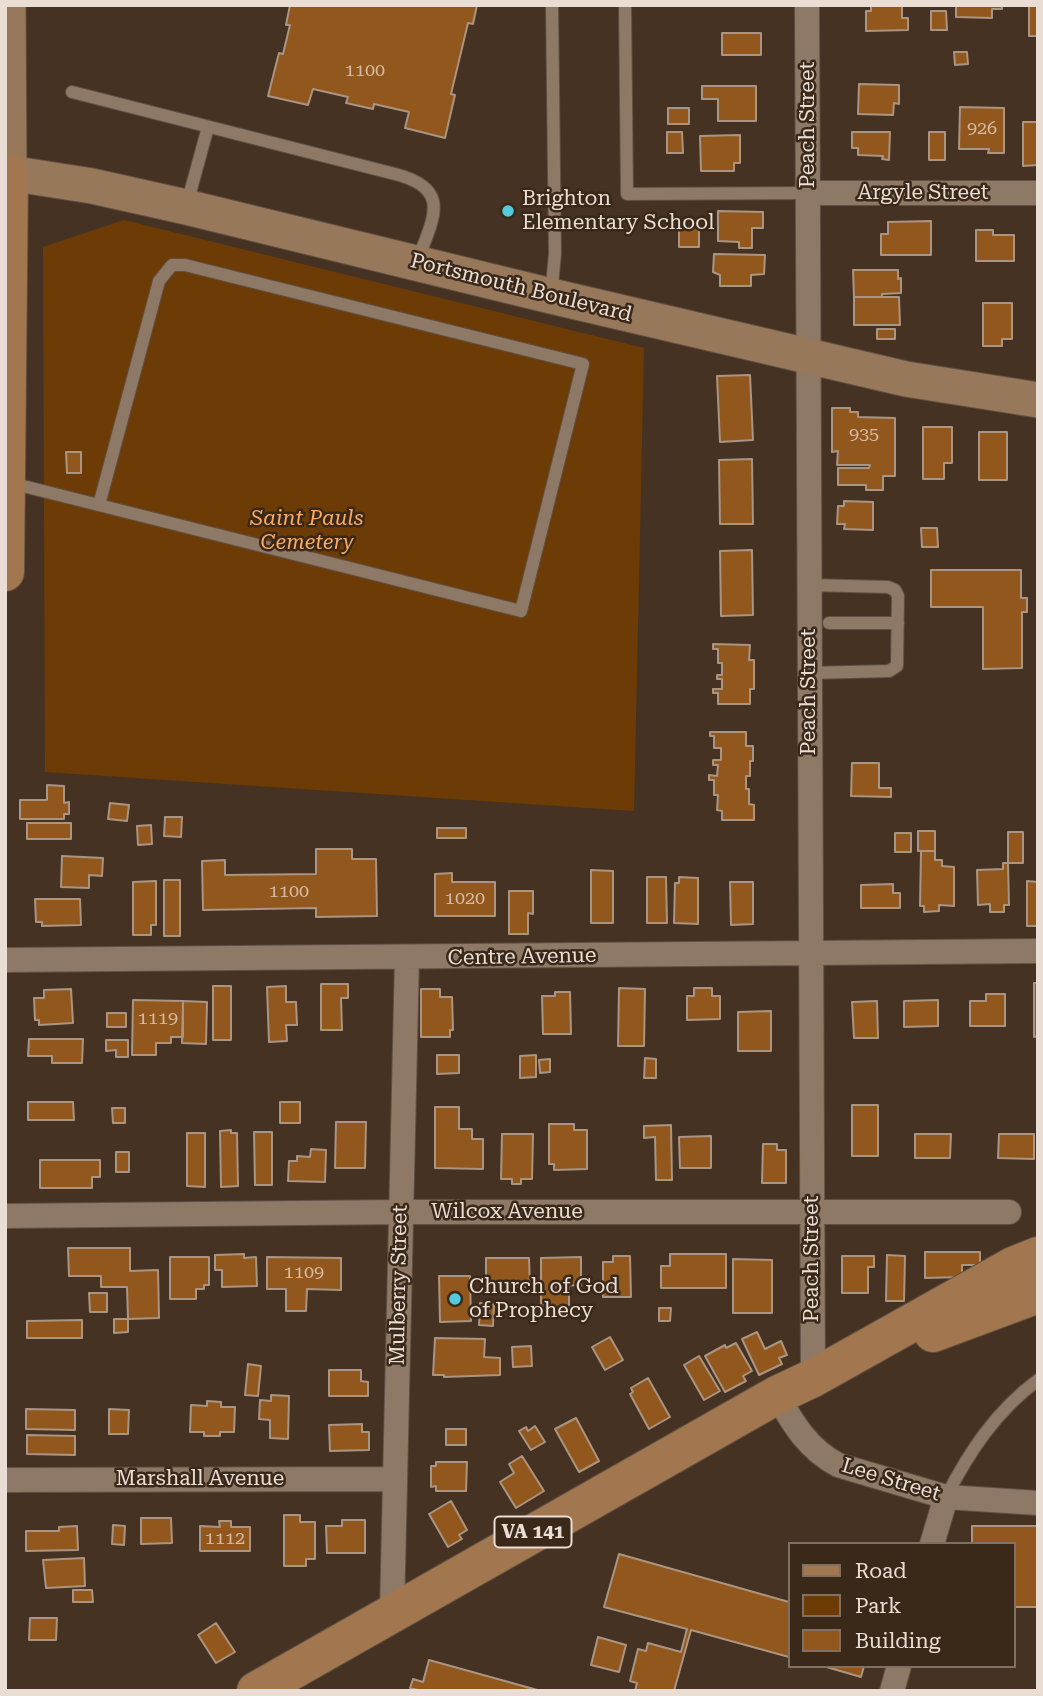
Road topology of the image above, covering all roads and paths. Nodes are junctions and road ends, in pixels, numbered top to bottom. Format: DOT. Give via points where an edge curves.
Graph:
graph roads {
  1 [pos="8,5"];
  2 [pos="552,5"];
  3 [pos="625,5"];
  4 [pos="807,5"];
  5 [pos="72,92"];
  6 [pos="208,127"];
  7 [pos="7,173"];
  8 [pos="808,193"];
  9 [pos="1038,193"];
  10 [pos="186,207"];
  11 [pos="417,263"];
  12 [pos="551,296"];
  13 [pos="808,356"];
  14 [pos="1038,400"];
  15 [pos="6,464"];
  16 [pos="99,505"];
  17 [pos="5,572"];
  18 [pos="809,585"];
  19 [pos="829,623"];
  20 [pos="898,623"];
  21 [pos="809,673"];
  22 [pos="1038,951"];
  23 [pos="810,954"];
  24 [pos="407,958"];
  25 [pos="5,960"];
  26 [pos="401,1212"];
  27 [pos="812,1212"];
  28 [pos="1009,1212"];
  29 [pos="5,1216"];
  30 [pos="1038,1256"];
  31 [pos="1038,1294"];
  32 [pos="813,1378"];
  33 [pos="1038,1380"];
  34 [pos="776,1395"];
  35 [pos="394,1479"];
  36 [pos="5,1480"];
  37 [pos="946,1497"];
  38 [pos="1038,1503"];
  39 [pos="933,1542"];
  40 [pos="392,1612"];
  41 [pos="898,1668"];
  42 [pos="256,1691"];
  43 [pos="892,1691"];
  1 -- 7 [label="main road"];
  2 -- 12 [label="lane" via="555,254"];
  3 -- 8 [label="lane" via="626,194"];
  4 -- 8 [label="street, Peach Street"];
  5 -- 6 [label="lane"];
  6 -- 10 [label="lane"];
  6 -- 11 [label="lane" via="420,182 432,195 434,208"];
  7 -- 10 [label="main road, Portsmouth Boulevard"];
  7 -- 15 [label="main road"];
  8 -- 9 [label="street, Argyle Street"];
  8 -- 13 [label="street, Peach Street"];
  10 -- 11 [label="main road, Portsmouth Boulevard"];
  11 -- 12 [label="main road, Portsmouth Boulevard"];
  12 -- 13 [label="main road, Portsmouth Boulevard"];
  13 -- 14 [label="main road, Portsmouth Boulevard" via="906,379"];
  13 -- 18 [label="street, Peach Street"];
  15 -- 16 [label="lane"];
  15 -- 17 [label="main road"];
  16 -- 16 [label="lane" via="522,611 583,364 172,265 159,281"];
  18 -- 20 [label="lane" via="888,586 898,596"];
  18 -- 21 [label="street, Peach Street"];
  19 -- 20 [label="lane"];
  20 -- 21 [label="lane" via="897,666 889,671"];
  21 -- 23 [label="street, Peach Street"];
  22 -- 23 [label="street, Centre Avenue"];
  23 -- 24 [label="street, Centre Avenue"];
  23 -- 27 [label="street, Peach Street"];
  24 -- 25 [label="street, Centre Avenue"];
  24 -- 26 [label="street, Mulberry Street"];
  26 -- 27 [label="street, Wilcox Avenue"];
  26 -- 29 [label="street, Wilcox Avenue"];
  26 -- 35 [label="street, Mulberry Street"];
  27 -- 28 [label="street, Wilcox Avenue"];
  27 -- 32 [label="street, Peach Street"];
  30 -- 32 [label="main road, VA 141"];
  31 -- 32 [label="main road, VA 141"];
  32 -- 34 [label="main road, VA 141"];
  33 -- 37 [label="lane" via="984,1432"];
  34 -- 37 [label="street, Lee Street" via="800,1434 823,1457 854,1471"];
  34 -- 40 [label="main road, VA 141"];
  35 -- 36 [label="street, Marshall Avenue"];
  35 -- 40 [label="street, Mulberry Street"];
  37 -- 38 [label="street, Lee Street"];
  37 -- 39 [label="street"];
  40 -- 42 [label="main road, VA 141"];
  41 -- 43 [label="street"];
}
